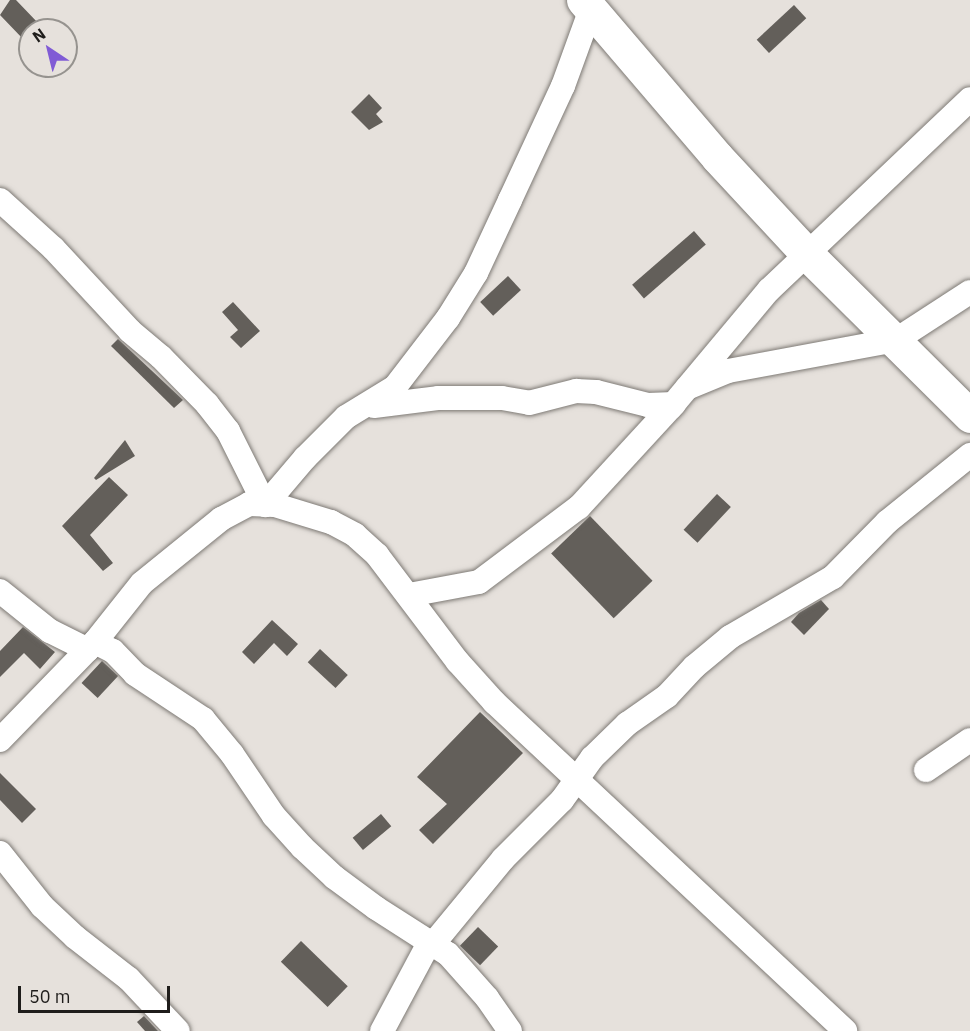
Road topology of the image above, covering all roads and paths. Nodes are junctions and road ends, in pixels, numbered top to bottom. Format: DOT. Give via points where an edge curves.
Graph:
graph roads {
  1 [pos="586,3"];
  2 [pos="970,99"];
  3 [pos="0,200"];
  4 [pos="807,254"];
  5 [pos="970,292"];
  6 [pos="896,340"];
  7 [pos="679,396"];
  8 [pos="361,408"];
  9 [pos="970,416"];
  10 [pos="970,454"];
  11 [pos="265,505"];
  12 [pos="0,591"];
  13 [pos="409,595"];
  14 [pos="91,646"];
  15 [pos="0,740"];
  16 [pos="970,740"];
  17 [pos="926,770"];
  18 [pos="576,778"];
  19 [pos="0,853"];
  20 [pos="432,943"];
  21 [pos="178,1031"];
  22 [pos="382,1031"];
  23 [pos="510,1031"];
  24 [pos="845,1031"];
  1 -- 4 [label="street" via="670,105"];
  1 -- 8 [label="street" via="563,86 476,273 448,318 395,387"];
  2 -- 4 [label="street"];
  3 -- 11 [label="street" via="53,248 130,331 207,404 228,431"];
  4 -- 6 [label="street"];
  4 -- 7 [label="street" via="769,290"];
  5 -- 6 [label="street"];
  6 -- 7 [label="street" via="728,371"];
  6 -- 9 [label="street"];
  7 -- 8 [label="street" via="648,405 576,391 529,403 502,398 438,398"];
  7 -- 13 [label="street" via="579,507 534,543 479,582"];
  8 -- 11 [label="street" via="346,417 305,458"];
  10 -- 18 [label="street" via="886,522 834,578 730,637 668,696 627,724"];
  11 -- 13 [label="street" via="305,513 355,535"];
  11 -- 14 [label="street" via="249,504 221,519 169,559 142,583"];
  12 -- 14 [label="street" via="50,631"];
  13 -- 18 [label="street" via="458,662 494,702"];
  14 -- 15 [label="street"];
  14 -- 20 [label="street" via="113,651 135,674 203,719 274,816 334,877"];
  16 -- 17 [label="street"];
  18 -- 20 [label="street" via="562,800 502,859"];
  18 -- 24 [label="street"];
  19 -- 21 [label="street" via="42,906 75,938 129,979"];
  20 -- 22 [label="street"];
  20 -- 23 [label="street" via="448,954"];
}
